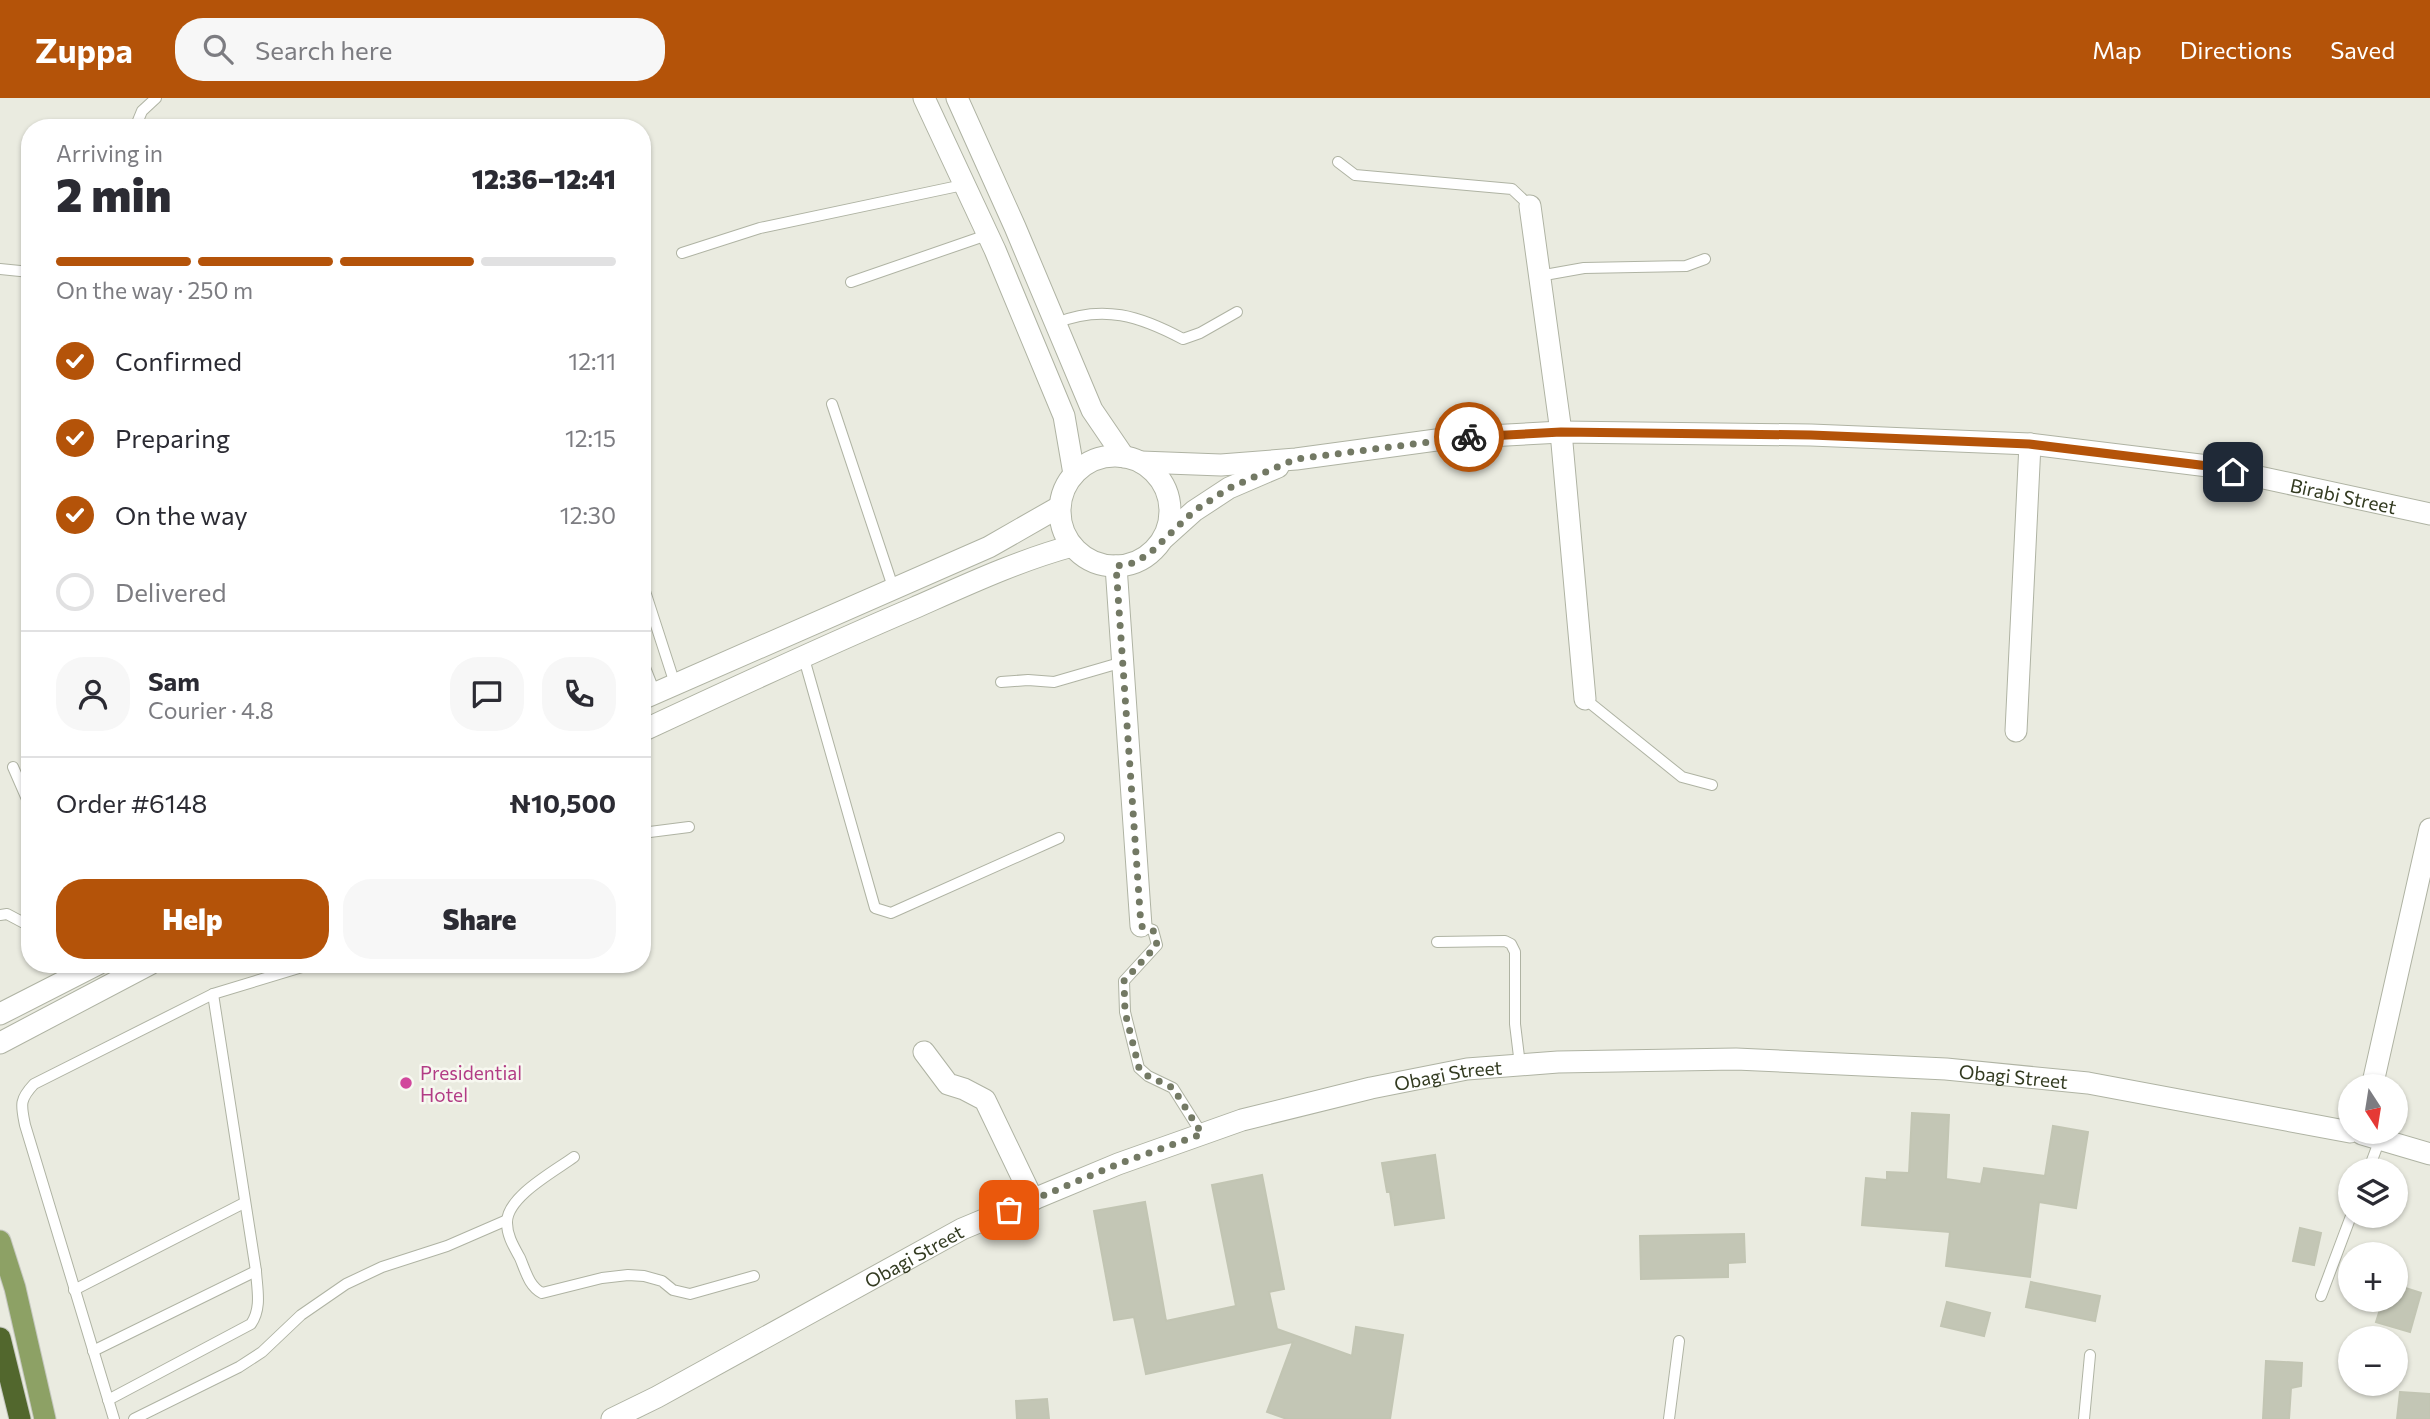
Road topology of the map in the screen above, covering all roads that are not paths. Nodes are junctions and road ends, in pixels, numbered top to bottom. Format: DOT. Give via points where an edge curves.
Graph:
graph roads {
  1 [pos="156,98"];
  2 [pos="924,98"];
  3 [pos="957,98"];
  4 [pos="139,119"];
  5 [pos="1338,162"];
  6 [pos="963,184"];
  7 [pos="1530,206"];
  8 [pos="987,234"];
  9 [pos="682,253"];
  10 [pos="1705,259"];
  11 [pos="0,269"];
  12 [pos="21,271"];
  13 [pos="1539,276"];
  14 [pos="851,282"];
  15 [pos="1237,312"];
  16 [pos="1056,323"];
  17 [pos="832,404"];
  18 [pos="1561,432"];
  19 [pos="2029,444"];
  20 [pos="1133,459"];
  21 [pos="1296,459"];
  22 [pos="1074,474"];
  23 [pos="1059,507"];
  24 [pos="2430,514"];
  25 [pos="1161,541"];
  26 [pos="1072,546"];
  27 [pos="1116,566"];
  28 [pos="894,590"];
  29 [pos="651,609"];
  30 [pos="803,655"];
  31 [pos="1123,662"];
  32 [pos="1001,682"];
  33 [pos="676,684"];
  34 [pos="651,695"];
  35 [pos="1585,699"];
  36 [pos="651,728"];
  37 [pos="2016,731"];
  38 [pos="12,767"];
  39 [pos="1712,785"];
  40 [pos="21,786"];
  41 [pos="689,827"];
  42 [pos="2430,830"];
  43 [pos="651,832"];
  44 [pos="1059,838"];
  45 [pos="0,915"];
  46 [pos="21,921"];
  47 [pos="1141,926"];
  48 [pos="1437,942"];
  49 [pos="80,973"];
  50 [pos="133,973"];
  51 [pos="282,973"];
  52 [pos="213,994"];
  53 [pos="0,1014"];
  54 [pos="0,1044"];
  55 [pos="924,1052"];
  56 [pos="1520,1065"];
  57 [pos="2375,1074"];
  58 [pos="2338,1130"];
  59 [pos="1202,1134"];
  60 [pos="2396,1144"];
  61 [pos="2430,1154"];
  62 [pos="574,1157"];
  63 [pos="1033,1200"];
  64 [pos="244,1203"];
  65 [pos="507,1220"];
  66 [pos="2346,1228"];
  67 [pos="0,1241"];
  68 [pos="256,1271"];
  69 [pos="754,1276"];
  70 [pos="74,1290"];
  71 [pos="2320,1296"];
  72 [pos="1679,1341"];
  73 [pos="2,1344"];
  74 [pos="93,1351"];
  75 [pos="2090,1355"];
  76 [pos="108,1400"];
  77 [pos="619,1417"];
  78 [pos="20,1419"];
  79 [pos="28,1419"];
  80 [pos="45,1419"];
  81 [pos="114,1419"];
  82 [pos="134,1419"];
  83 [pos="1669,1419"];
  84 [pos="2084,1419"];
  1 -- 4 [label="lane"];
  2 -- 6 [label="street"];
  3 -- 16 [label="street"];
  5 -- 7 [label="lane" via="1355,175 1513,188"];
  6 -- 8 [label="street"];
  6 -- 9 [label="lane" via="760,228"];
  7 -- 13 [label="street"];
  8 -- 14 [label="lane"];
  8 -- 22 [label="street" via="1064,416"];
  10 -- 13 [label="lane" via="1686,266 1608,266"];
  11 -- 12 [label="lane"];
  13 -- 18 [label="street"];
  15 -- 16 [label="lane" via="1183,339 1137,318 1097,312"];
  16 -- 20 [label="street" via="1093,410"];
  17 -- 28 [label="lane"];
  18 -- 19 [label="street, Birabi Street"];
  18 -- 21 [label="street, Birabi Street" via="1451,438"];
  18 -- 35 [label="street"];
  19 -- 24 [label="street, Birabi Street" via="2208,466"];
  19 -- 37 [label="street"];
  20 -- 21 [label="street" via="1221,465"];
  20 -- 22 [label="street" via="1106,457"];
  20 -- 25 [label="street" via="1156,474 1166,489 1170,507"];
  21 -- 25 [label="street" via="1229,488"];
  22 -- 23 [label="street"];
  23 -- 26 [label="street"];
  23 -- 28 [label="street" via="989,547"];
  25 -- 27 [label="street" via="1133,563"];
  26 -- 27 [label="street" via="1092,561"];
  26 -- 30 [label="street" via="1024,561"];
  27 -- 31 [label="street"];
  28 -- 33 [label="street"];
  29 -- 33 [label="lane"];
  30 -- 36 [label="street"];
  30 -- 44 [label="lane" via="875,908 891,913"];
  31 -- 32 [label="lane" via="1054,682"];
  31 -- 47 [label="street"];
  33 -- 34 [label="street"];
  35 -- 39 [label="lane" via="1682,777"];
  38 -- 40 [label="lane"];
  41 -- 43 [label="lane"];
  42 -- 57 [label="street"];
  45 -- 46 [label="lane"];
  47 -- 59 [label="lane" via="1153,930 1157,945 1124,981 1125,1012 1139,1068 1173,1088"];
  48 -- 56 [label="lane" via="1511,944"];
  49 -- 53 [label="street"];
  50 -- 54 [label="street"];
  51 -- 52 [label="lane"];
  52 -- 64 [label="lane"];
  52 -- 70 [label="lane" via="34,1084 25,1094 21,1107 25,1125"];
  55 -- 63 [label="street" via="948,1084 985,1100"];
  56 -- 58 [label="street, Obagi Street" via="1736,1059 1946,1069 2088,1083"];
  56 -- 59 [label="street, Obagi Street" via="1467,1069 1371,1088"];
  59 -- 63 [label="street, Obagi Street"];
  60 -- 61 [label="street, Obagi Street"];
  62 -- 65 [label="lane" via="521,1195 509,1209"];
  63 -- 77 [label="street, Obagi Street" via="962,1229"];
  64 -- 68 [label="lane"];
  64 -- 70 [label="lane"];
  65 -- 69 [label="lane" via="508,1234 533,1288 542,1293 628,1275 663,1281 673,1290 690,1294"];
  65 -- 82 [label="lane" via="346,1284 239,1367"];
  66 -- 71 [label="lane"];
  67 -- 80 [label="main road"];
  68 -- 74 [label="lane"];
  68 -- 76 [label="lane" via="259,1303 251,1324"];
  70 -- 74 [label="lane"];
  72 -- 83 [label="lane"];
  73 -- 78 [label="highway"];
  73 -- 79 [label="highway"];
  74 -- 76 [label="lane"];
  75 -- 84 [label="lane"];
  76 -- 81 [label="lane"];
}
